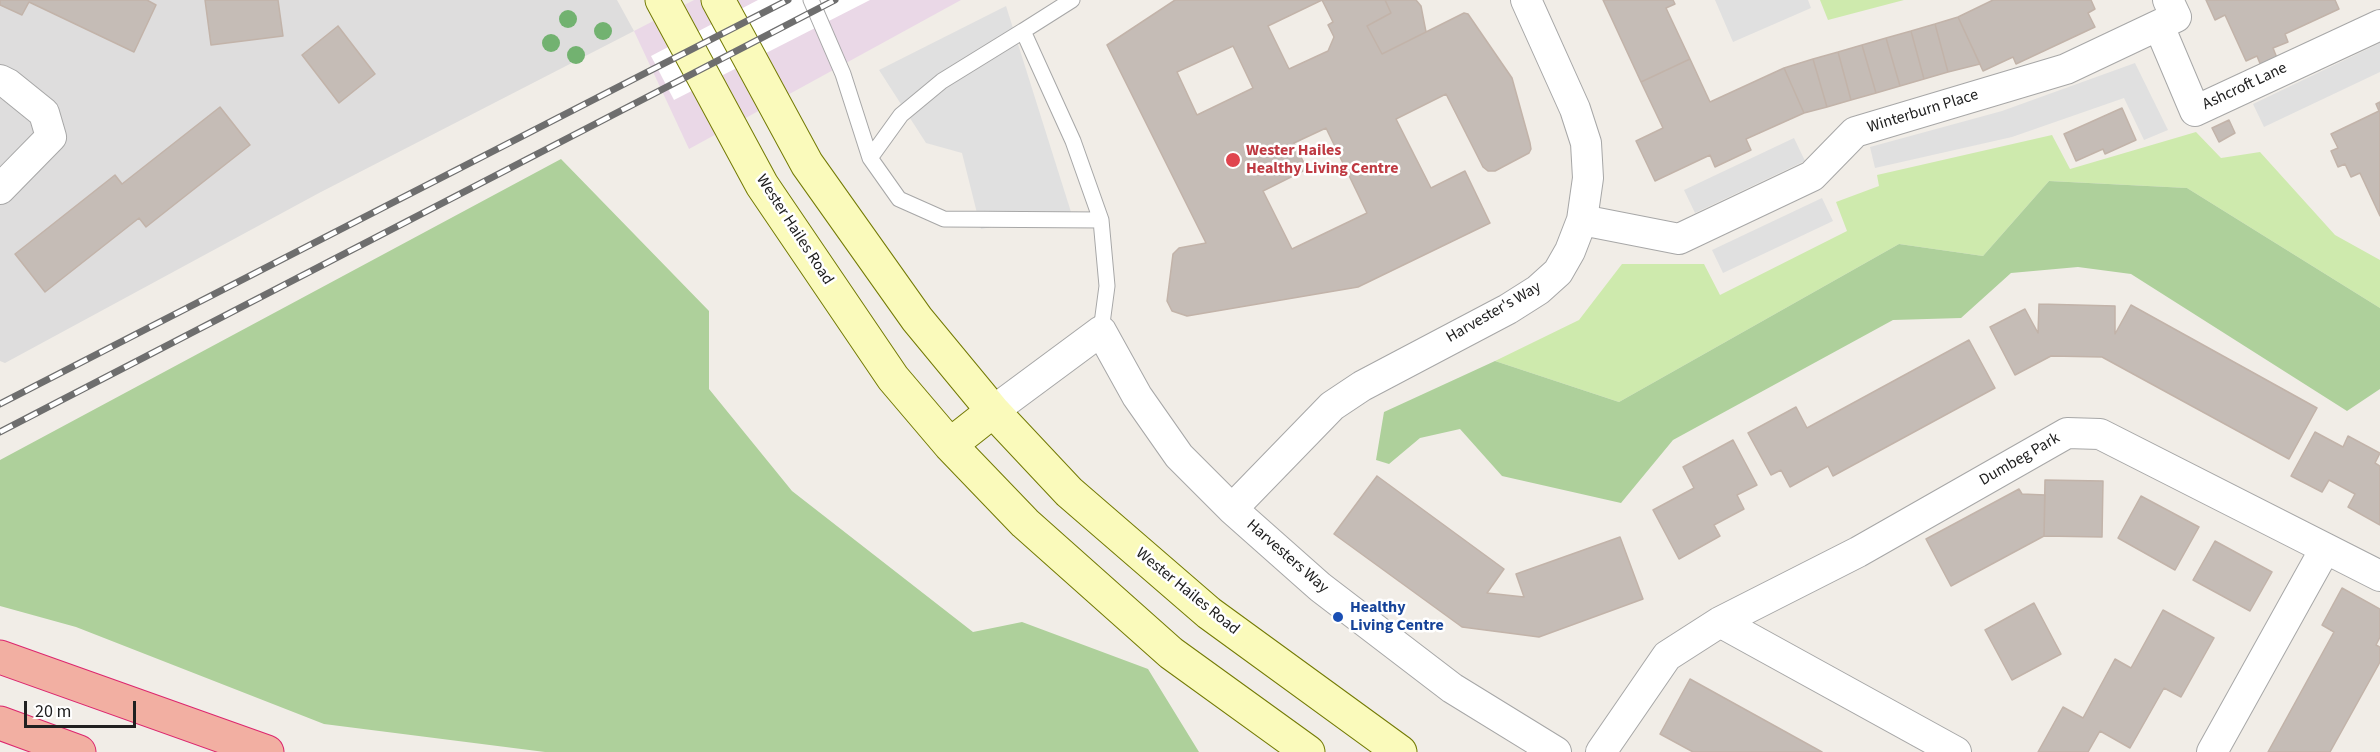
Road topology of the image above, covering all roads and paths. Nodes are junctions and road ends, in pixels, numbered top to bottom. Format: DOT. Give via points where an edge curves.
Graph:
graph roads {
  1 [pos="662,0"];
  2 [pos="718,0"];
  3 [pos="811,0"];
  4 [pos="1072,0"];
  5 [pos="1526,0"];
  6 [pos="2168,14"];
  7 [pos="2380,26"];
  8 [pos="1023,31"];
  9 [pos="0,80"];
  10 [pos="870,158"];
  11 [pos="0,189"];
  12 [pos="1101,220"];
  13 [pos="1582,220"];
  14 [pos="1101,331"];
  15 [pos="993,411"];
  16 [pos="950,446"];
  17 [pos="1232,509"];
  18 [pos="2325,549"];
  19 [pos="2380,576"];
  20 [pos="1720,622"];
  21 [pos="0,657"];
  22 [pos="0,723"];
  23 [pos="79,752"];
  24 [pos="267,752"];
  25 [pos="1308,752"];
  26 [pos="1400,752"];
  27 [pos="1556,752"];
  28 [pos="1601,752"];
  29 [pos="1956,752"];
  30 [pos="2212,752"];
  1 -- 16 [label="main road, Wester Hailes Road" via="762,185 893,378"];
  2 -- 15 [label="main road, Wester Hailes Road" via="807,164 917,319"];
  3 -- 10 [label="lane" via="843,74"];
  4 -- 8 [label="lane"];
  5 -- 13 [label="street, Harvester's Way" via="1575,109 1586,143 1588,178"];
  6 -- 7 [label="street, Ashcroft Lane" via="2195,111"];
  6 -- 13 [label="street, Winterburn Place" via="2066,69 1856,132 1812,176 1678,239"];
  8 -- 10 [label="lane" via="942,81 901,115"];
  8 -- 12 [label="lane" via="1073,141"];
  9 -- 11 [label="street" via="44,113 51,137"];
  10 -- 12 [label="lane" via="899,199 944,219"];
  12 -- 14 [label="lane" via="1107,286"];
  13 -- 17 [label="street, Harvester's Way" via="1557,272 1538,290 1332,406"];
  14 -- 15 [label="street"];
  14 -- 17 [label="street, Harvesters Way" via="1137,396 1179,456"];
  15 -- 16 [label="main road"];
  15 -- 26 [label="main road, Wester Hailes Road" via="1069,492 1209,613"];
  16 -- 25 [label="main road, Wester Hailes Road" via="1025,523 1171,653"];
  17 -- 27 [label="street, Harvesters Way" via="1320,587 1452,688"];
  18 -- 19 [label="street, Dumbeg Park"];
  18 -- 20 [label="street, Dumbeg Park" via="2100,434 2067,433 1858,552"];
  18 -- 30 [label="street"];
  20 -- 28 [label="street, Dumbeg Park" via="1667,656"];
  20 -- 29 [label="street"];
  21 -- 24 [label="highway"];
  22 -- 23 [label="highway"];
}
